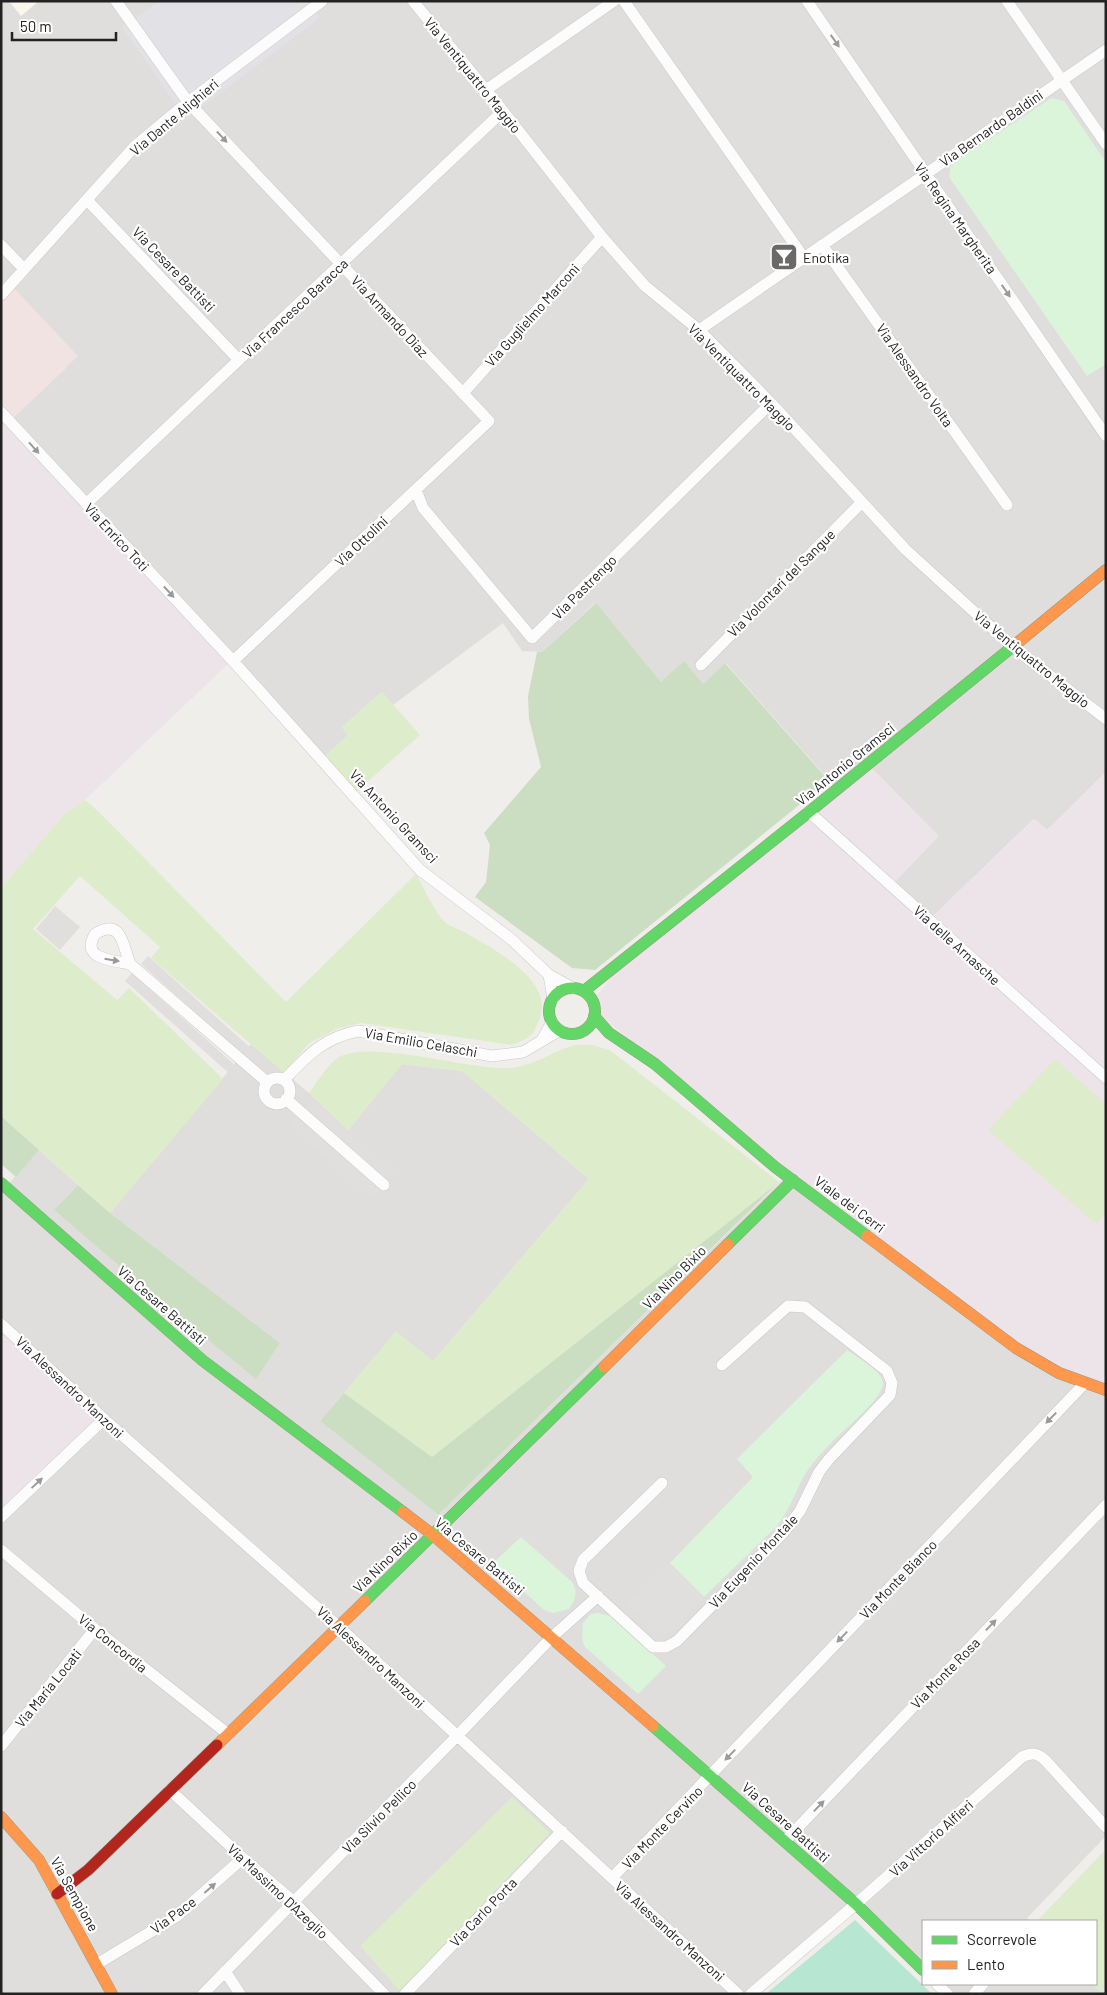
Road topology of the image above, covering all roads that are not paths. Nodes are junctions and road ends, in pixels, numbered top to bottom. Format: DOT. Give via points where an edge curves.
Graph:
graph roads {
  1 [pos="116,1"];
  2 [pos="322,1"];
  3 [pos="413,1"];
  4 [pos="614,1"];
  5 [pos="624,1"];
  6 [pos="807,1"];
  7 [pos="1006,1"];
  8 [pos="1106,50"];
  9 [pos="1062,80"];
  10 [pos="486,90"];
  11 [pos="188,102"];
  12 [pos="503,111"];
  13 [pos="1106,144"];
  14 [pos="926,174"];
  15 [pos="87,200"];
  16 [pos="602,238"];
  17 [pos="1,245"];
  18 [pos="822,245"];
  19 [pos="804,258"];
  20 [pos="342,264"];
  21 [pos="24,269"];
  22 [pos="1,295"];
  23 [pos="699,330"];
  24 [pos="239,360"];
  25 [pos="463,393"];
  26 [pos="771,403"];
  27 [pos="1,412"];
  28 [pos="490,421"];
  29 [pos="1106,436"];
  30 [pos="416,490"];
  31 [pos="862,502"];
  32 [pos="86,504"];
  33 [pos="1007,505"];
  34 [pos="1106,570"];
  35 [pos="1013,647"];
  36 [pos="234,661"];
  37 [pos="700,665"];
  38 [pos="1106,719"];
  39 [pos="809,812"];
  40 [pos="130,964"];
  41 [pos="549,975"];
  42 [pos="602,979"];
  43 [pos="579,989"];
  44 [pos="553,999"];
  45 [pos="593,1000"];
  46 [pos="594,1016"];
  47 [pos="556,1026"];
  48 [pos="583,1031"];
  49 [pos="609,1033"];
  50 [pos="1106,1078"];
  51 [pos="284,1080"];
  52 [pos="267,1082"];
  53 [pos="286,1100"];
  54 [pos="793,1180"];
  55 [pos="384,1185"];
  56 [pos="2,1186"];
  57 [pos="1,1324"];
  58 [pos="722,1365"];
  59 [pos="1084,1383"];
  60 [pos="1106,1390"];
  61 [pos="104,1419"];
  62 [pos="662,1483"];
  63 [pos="1106,1505"];
  64 [pos="1,1517"];
  65 [pos="433,1535"];
  66 [pos="1,1550"];
  67 [pos="598,1596"];
  68 [pos="338,1626"];
  69 [pos="95,1629"];
  70 [pos="552,1637"];
  71 [pos="228,1734"];
  72 [pos="457,1736"];
  73 [pos="1,1746"];
  74 [pos="711,1775"];
  75 [pos="170,1790"];
  76 [pos="1,1817"];
  77 [pos="1106,1827"];
  78 [pos="562,1831"];
  79 [pos="785,1841"];
  80 [pos="243,1858"];
  81 [pos="612,1878"];
  82 [pos="57,1894"];
  83 [pos="294,1902"];
  84 [pos="856,1904"];
  85 [pos="97,1964"];
  86 [pos="922,1969"];
  87 [pos="225,1971"];
  88 [pos="938,1985"];
  89 [pos="112,1994"];
  90 [pos="203,1994"];
  91 [pos="240,1994"];
  92 [pos="384,1994"];
  93 [pos="405,1994"];
  94 [pos="738,1994"];
  95 [pos="751,1994"];
  96 [pos="947,1994"];
  1 -- 11 [label="street, Via Armando Diaz"];
  2 -- 11 [label="street, Via Dante Alighieri"];
  3 -- 10 [label="street, Via Ventiquattro Maggio"];
  4 -- 10 [label="street"];
  5 -- 19 [label="street"];
  6 -- 14 [label="street, Via Regina Margherita, one-way"];
  7 -- 9 [label="street"];
  8 -- 9 [label="street, Via Bernardo Baldini"];
  9 -- 13 [label="street"];
  9 -- 14 [label="street, Via Bernardo Baldini"];
  10 -- 12 [label="street, Via Ventiquattro Maggio"];
  11 -- 15 [label="street, Via Dante Alighieri" via="135,146"];
  11 -- 20 [label="street, Via Armando Diaz, one-way"];
  12 -- 16 [label="street, Via Ventiquattro Maggio"];
  12 -- 20 [label="street, Via Francesco Baracca"];
  14 -- 18 [label="street, Via Bernardo Baldini"];
  14 -- 29 [label="street, Via Regina Margherita, one-way"];
  15 -- 21 [label="street, Via Dante Alighieri"];
  15 -- 24 [label="street, Via Cesare Battisti"];
  16 -- 23 [label="street, Via Ventiquattro Maggio" via="645,286"];
  16 -- 25 [label="street, Via Guglielmo Marconi"];
  17 -- 21 [label="street"];
  18 -- 19 [label="street, Via Bernardo Baldini"];
  18 -- 33 [label="street, Via Alessandro Volta"];
  19 -- 23 [label="street, Via Bernardo Baldini"];
  20 -- 24 [label="street, Via Francesco Baracca"];
  20 -- 25 [label="street, Via Armando Diaz"];
  21 -- 22 [label="street, Via Dante Alighieri"];
  23 -- 26 [label="street, Via Ventiquattro Maggio"];
  24 -- 32 [label="street, Via Francesco Baracca"];
  25 -- 28 [label="street, Via Armando Diaz"];
  26 -- 30 [label="street, Via Pastrengo" via="532,638 423,508"];
  26 -- 31 [label="street, Via Ventiquattro Maggio"];
  27 -- 32 [label="street, Via Enrico Toti, one-way"];
  28 -- 30 [label="street, Via Ottolini"];
  30 -- 36 [label="street, Via Ottolini"];
  31 -- 35 [label="street, Via Ventiquattro Maggio" via="906,550"];
  31 -- 37 [label="street, Via Volontari del Sangue"];
  32 -- 36 [label="street, Via Enrico Toti, one-way"];
  34 -- 35 [label="street, Via Antonio Gramsci"];
  35 -- 38 [label="street, Via Ventiquattro Maggio"];
  35 -- 39 [label="street, Via Antonio Gramsci"];
  36 -- 41 [label="street, Via Antonio Gramsci" via="420,870 511,938"];
  39 -- 42 [label="street, Via Antonio Gramsci"];
  39 -- 50 [label="street, Via delle Arnasche"];
  40 -- 52 [label="street"];
  41 -- 43 [label="street, Via Antonio Gramsci"];
  41 -- 44 [label="street"];
  42 -- 43 [label="street, Via Antonio Gramsci"];
  42 -- 45 [label="street, Via Antonio Gramsci"];
  43 -- 44 [label="street, Via Antonio Gramsci" via="561,990"];
  43 -- 45 [label="street, Via Antonio Gramsci"];
  44 -- 47 [label="street" via="549,1010"];
  45 -- 46 [label="street, Via Antonio Gramsci"];
  46 -- 48 [label="street" via="592,1023"];
  46 -- 49 [label="street, Viale dei Cerri"];
  47 -- 48 [label="street" via="572,1034"];
  47 -- 51 [label="street, Via Emilio Celaschi" via="542,1041 523,1052 492,1056 358,1031 343,1034 313,1050"];
  48 -- 49 [label="street"];
  49 -- 54 [label="street, Viale dei Cerri" via="655,1064"];
  51 -- 52 [label="street" via="276,1078"];
  51 -- 53 [label="street" via="290,1092"];
  52 -- 53 [label="street" via="264,1092 268,1100 275,1103"];
  53 -- 55 [label="street"];
  54 -- 59 [label="street, Viale dei Cerri" via="1030,1358"];
  54 -- 65 [label="street, Via Nino Bixio"];
  56 -- 65 [label="street, Via Cesare Battisti" via="202,1360"];
  57 -- 61 [label="street, Via Alessandro Manzoni"];
  58 -- 67 [label="street, Via Eugenio Montale" via="788,1306 805,1307 887,1371 892,1383 890,1395 829,1458 800,1511 784,1532 677,1642 666,1648 653,1647"];
  59 -- 60 [label="street, Viale dei Cerri"];
  59 -- 74 [label="street, Via Monte Bianco, one-way"];
  64 -- 61 [label="street, one-way"];
  61 -- 68 [label="street, Via Alessandro Manzoni"];
  62 -- 67 [label="street, Via Eugenio Montale" via="584,1560 579,1571 583,1583"];
  79 -- 63 [label="street, Via Monte Rosa, one-way"];
  65 -- 68 [label="street, Via Nino Bixio"];
  65 -- 70 [label="street, Via Cesare Battisti"];
  66 -- 69 [label="street, Via Concordia"];
  67 -- 70 [label="street"];
  68 -- 71 [label="street, Via Nino Bixio"];
  68 -- 72 [label="street, Via Alessandro Manzoni"];
  69 -- 71 [label="street, Via Concordia"];
  69 -- 73 [label="street, Via Maria Locati"];
  70 -- 72 [label="street, Via Silvio Pellico"];
  70 -- 74 [label="street, Via Cesare Battisti"];
  71 -- 75 [label="street, Via Nino Bixio"];
  72 -- 78 [label="street, Via Alessandro Manzoni"];
  72 -- 83 [label="street, Via Silvio Pellico"];
  74 -- 79 [label="street, Via Cesare Battisti"];
  74 -- 81 [label="street, Via Monte Cervino"];
  75 -- 80 [label="street, Via Massimo D'Azeglio"];
  75 -- 82 [label="street, Via Nino Bixio" via="88,1870"];
  76 -- 82 [label="street, Via Sempione" via="39,1860"];
  77 -- 84 [label="street, Via Vittorio Alfieri" via="1041,1755 1029,1754"];
  78 -- 81 [label="street, Via Alessandro Manzoni"];
  78 -- 93 [label="street, Via Carlo Porta"];
  79 -- 84 [label="street, Via Cesare Battisti"];
  80 -- 83 [label="street, Via Massimo D'Azeglio"];
  85 -- 80 [label="street, Via Pace, one-way" via="177,1916"];
  81 -- 94 [label="street, Via Alessandro Manzoni"];
  82 -- 85 [label="street, Via Sempione"];
  83 -- 87 [label="street, Via Silvio Pellico"];
  83 -- 92 [label="street, Via Massimo D'Azeglio"];
  84 -- 86 [label="street, Via Cesare Battisti"];
  84 -- 95 [label="street, Via Vittorio Alfieri"];
  85 -- 89 [label="street, Via Sempione"];
  87 -- 90 [label="street, Via Silvio Pellico"];
  87 -- 91 [label="street"];
  88 -- 96 [label="street"];
}
